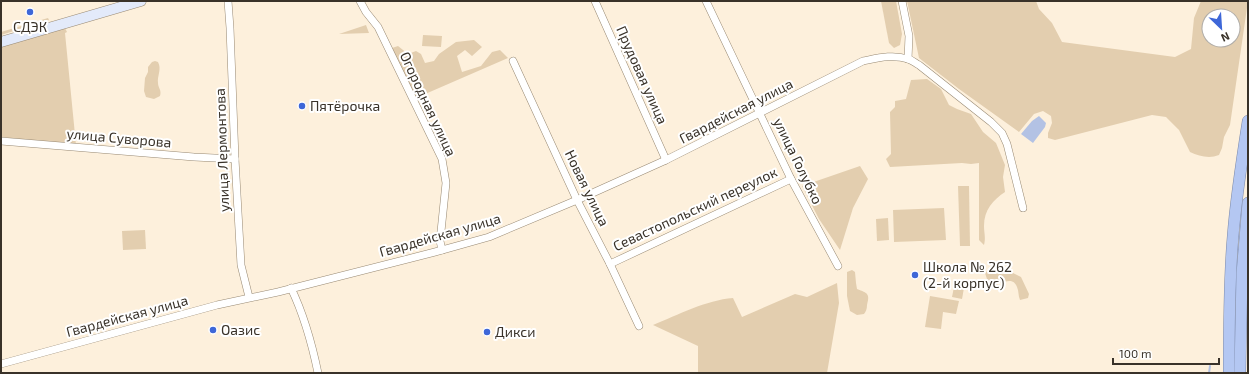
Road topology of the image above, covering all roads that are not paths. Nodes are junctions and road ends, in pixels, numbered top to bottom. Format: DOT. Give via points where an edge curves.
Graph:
graph roads {
  1 [pos="141,1"];
  2 [pos="228,1"];
  3 [pos="360,1"];
  4 [pos="595,1"];
  5 [pos="706,1"];
  6 [pos="902,1"];
  7 [pos="1,42"];
  8 [pos="908,59"];
  9 [pos="513,61"];
  10 [pos="760,112"];
  11 [pos="1248,121"];
  12 [pos="1,141"];
  13 [pos="235,159"];
  14 [pos="666,160"];
  15 [pos="791,179"];
  16 [pos="577,200"];
  17 [pos="1248,203"];
  18 [pos="1024,208"];
  19 [pos="442,250"];
  20 [pos="610,264"];
  21 [pos="838,266"];
  22 [pos="291,288"];
  23 [pos="249,297"];
  24 [pos="639,326"];
  25 [pos="1,364"];
  26 [pos="318,373"];
  27 [pos="1228,373"];
  28 [pos="1240,373"];
  1 -- 7 [label="main road"];
  2 -- 13 [label="street, улица Лермонтова"];
  3 -- 19 [label="street, Огородная улица" via="378,27 442,159 446,183 440,241"];
  4 -- 14 [label="street, Прудовая улица"];
  5 -- 10 [label="street, улица Голубко"];
  6 -- 8 [label="street" via="909,36"];
  8 -- 10 [label="street, Гвардейская улица" via="891,56 863,61"];
  8 -- 18 [label="street" via="919,65 1002,133"];
  9 -- 16 [label="street, Новая улица"];
  10 -- 14 [label="street, Гвардейская улица"];
  10 -- 15 [label="street, улица Голубко"];
  11 -- 27 [label="highway" via="1233,236"];
  12 -- 13 [label="street, улица Суворова"];
  13 -- 23 [label="street, улица Лермонтова" via="241,265"];
  14 -- 16 [label="street, Гвардейская улица"];
  15 -- 20 [label="street, Севастопольский переулок"];
  15 -- 21 [label="street, улица Голубко"];
  16 -- 19 [label="street, Гвардейская улица" via="489,237"];
  16 -- 20 [label="street, Новая улица"];
  17 -- 28 [label="highway" via="1241,294"];
  19 -- 22 [label="street, Гвардейская улица"];
  20 -- 24 [label="street, Новая улица"];
  22 -- 23 [label="street, Гвардейская улица"];
  22 -- 26 [label="street" via="301,308"];
  23 -- 25 [label="street, Гвардейская улица"];
}
